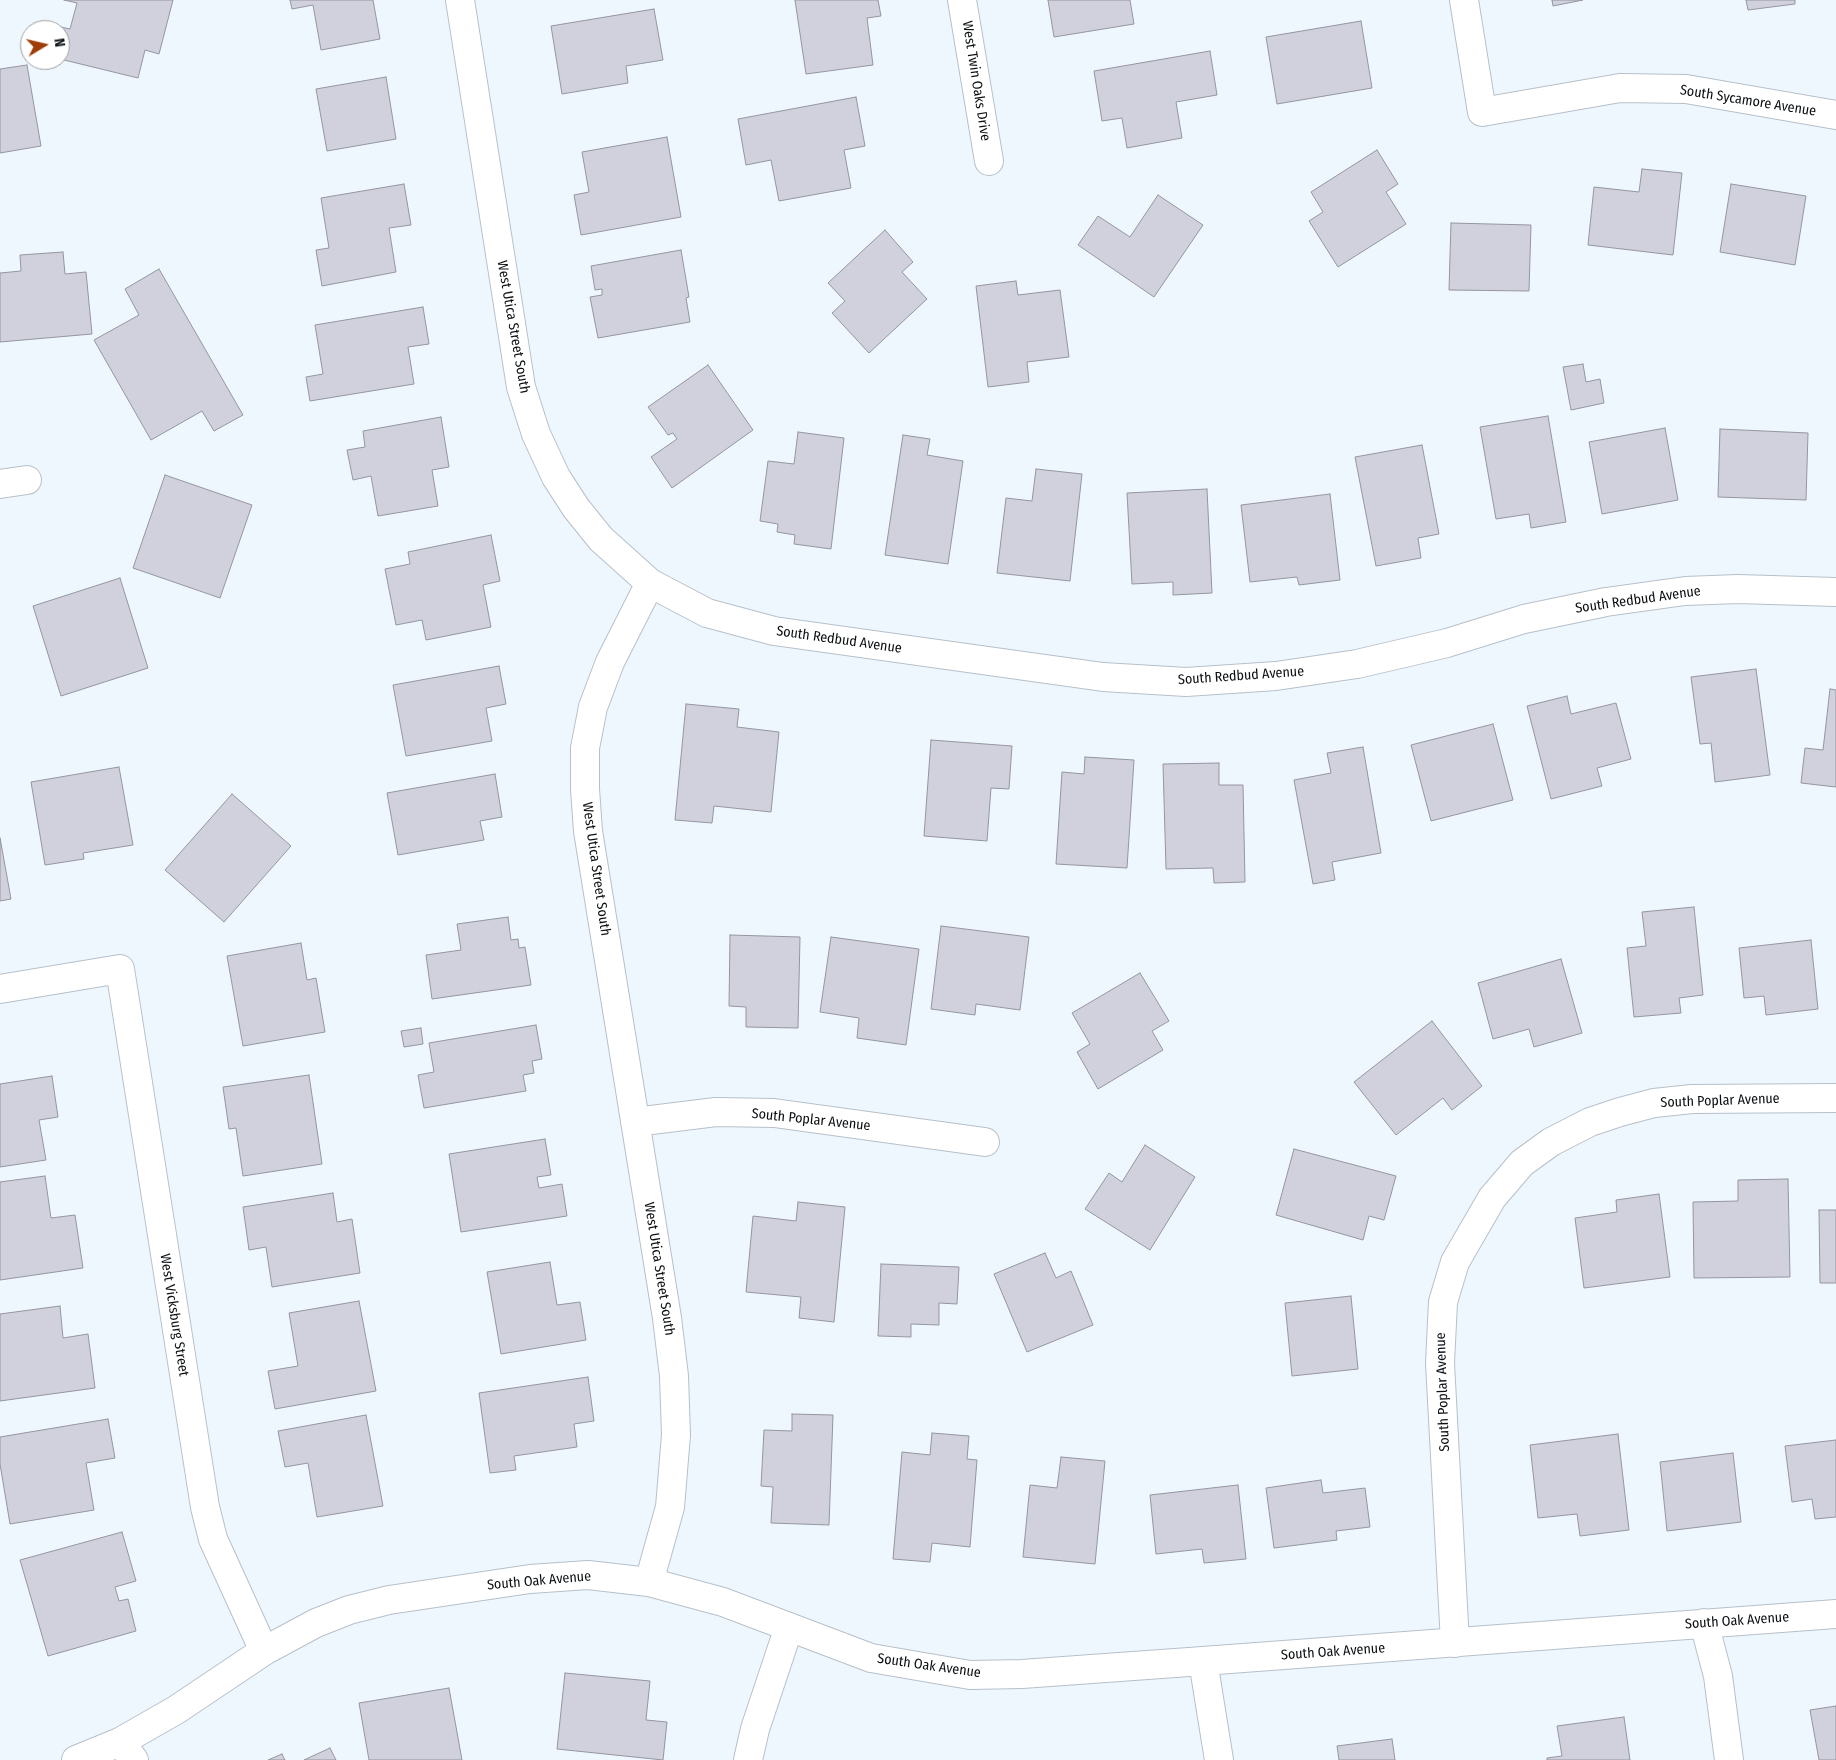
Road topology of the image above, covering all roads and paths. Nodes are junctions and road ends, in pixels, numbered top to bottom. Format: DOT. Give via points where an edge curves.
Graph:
graph roads {
  1 [pos="460,0"];
  2 [pos="962,0"];
  3 [pos="1464,0"];
  4 [pos="1836,114"];
  5 [pos="989,161"];
  6 [pos="27,480"];
  7 [pos="0,484"];
  8 [pos="650,583"];
  9 [pos="1836,592"];
  10 [pos="0,989"];
  11 [pos="1836,1098"];
  12 [pos="636,1122"];
  13 [pos="985,1142"];
  14 [pos="649,1582"];
  15 [pos="1836,1614"];
  16 [pos="1704,1623"];
  17 [pos="789,1627"];
  18 [pos="1455,1642"];
  19 [pos="264,1651"];
  20 [pos="1203,1661"];
  21 [pos="127,1751"];
  22 [pos="76,1760"];
  23 [pos="748,1760"];
  24 [pos="1219,1760"];
  25 [pos="1729,1760"];
  1 -- 8 [label="street, West Utica Street South" via="521,387 536,434 556,477 601,539"];
  2 -- 5 [label="street, West Twin Oaks Drive"];
  3 -- 4 [label="street, South Sycamore Avenue" via="1482,112 1620,88 1686,89"];
  6 -- 7 [label="street"];
  8 -- 9 [label="street, South Redbud Avenue" via="707,612 774,631 1103,677 1186,682 1276,676 1356,664 1447,643 1524,619 1616,600 1685,591 1738,589"];
  8 -- 12 [label="street, West Utica Street South" via="610,662 593,707 586,748 588,831"];
  10 -- 19 [label="street, West Vicksburg Street" via="120,969 205,1507 213,1538"];
  11 -- 18 [label="street, South Poplar Avenue" via="1692,1099 1654,1103 1620,1112 1590,1122 1551,1142 1522,1163 1492,1198 1455,1262 1443,1302 1440,1363"];
  12 -- 13 [label="street, South Poplar Avenue" via="716,1112 774,1113"];
  12 -- 14 [label="street, West Utica Street South" via="667,1318 674,1376 676,1435 670,1507"];
  14 -- 17 [label="street, South Oak Avenue" via="723,1602"];
  14 -- 19 [label="street, South Oak Avenue" via="588,1575 530,1579 389,1600 349,1610"];
  15 -- 16 [label="street, South Oak Avenue"];
  16 -- 18 [label="street, South Oak Avenue"];
  16 -- 25 [label="street" via="1718,1676"];
  17 -- 20 [label="street, South Oak Avenue" via="871,1658 970,1675"];
  17 -- 23 [label="street" via="754,1729"];
  18 -- 20 [label="street, South Oak Avenue"];
  19 -- 21 [label="street, South Oak Avenue" via="176,1710"];
  20 -- 24 [label="street"];
  21 -- 22 [label="street, South Oak Avenue"];
}
